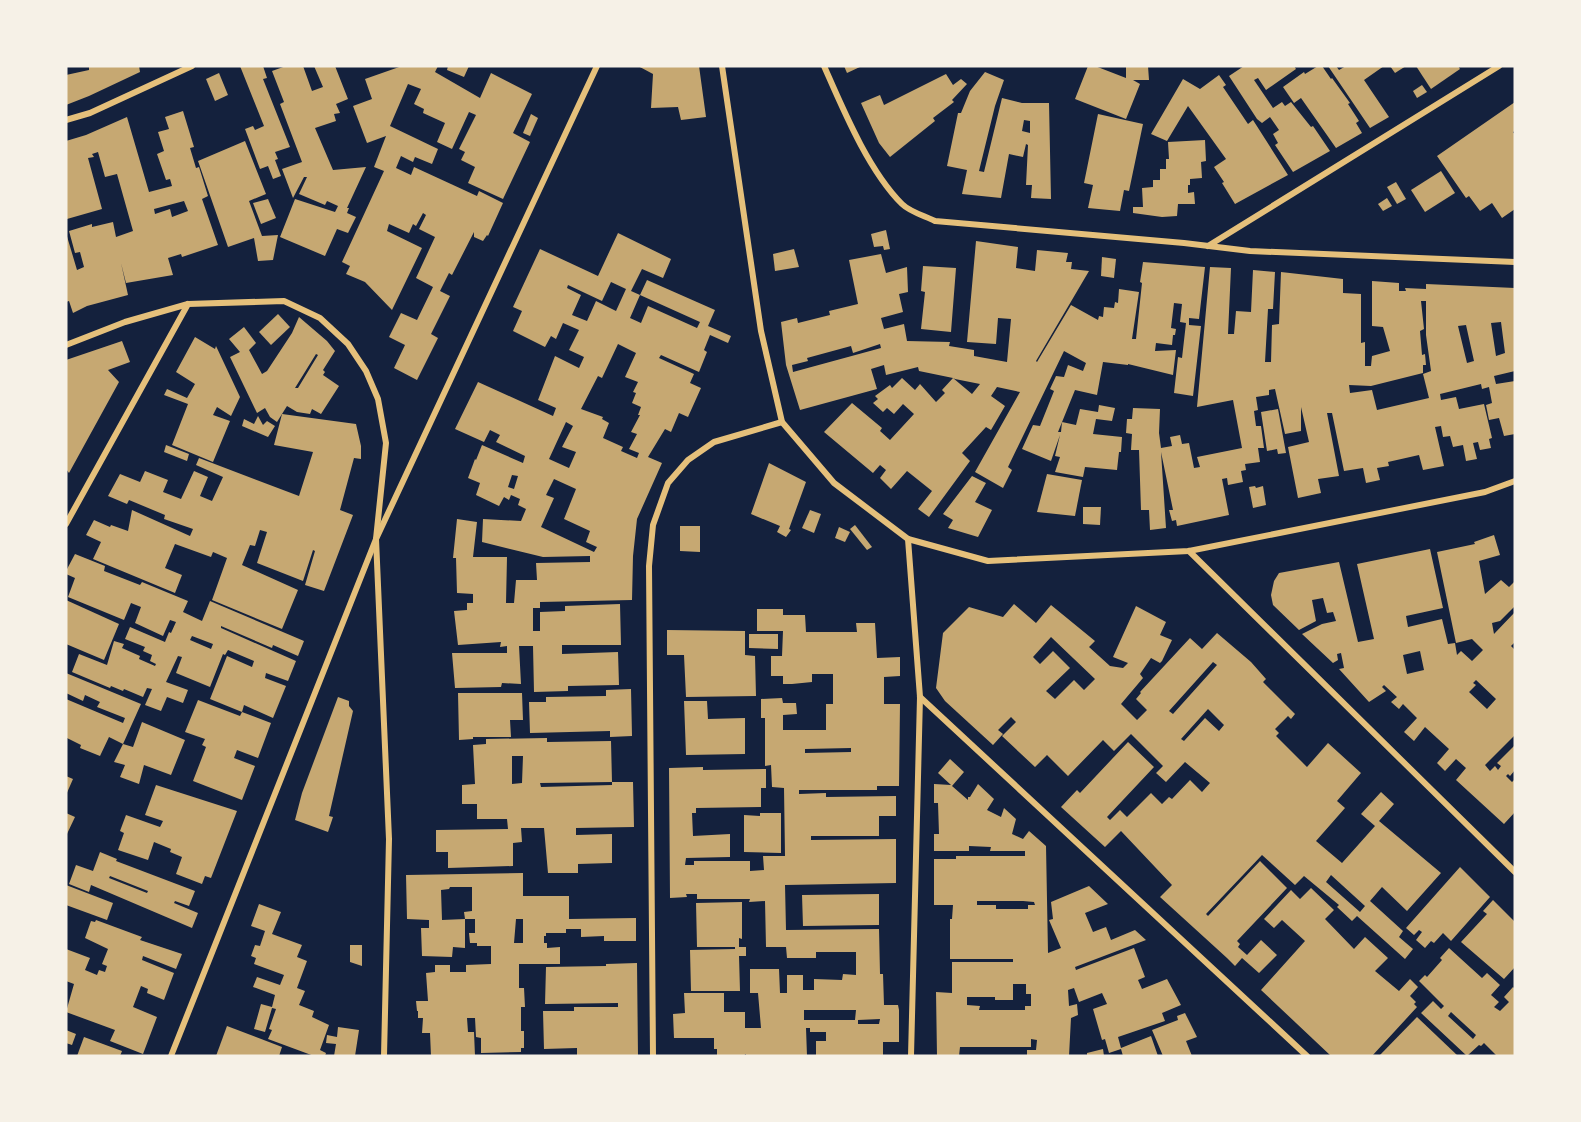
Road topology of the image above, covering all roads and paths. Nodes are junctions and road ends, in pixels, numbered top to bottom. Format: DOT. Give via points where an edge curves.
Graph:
graph roads {
  1 [pos="192,66"];
  2 [pos="597,66"];
  3 [pos="722,66"];
  4 [pos="824,66"];
  5 [pos="1499,66"];
  6 [pos="66,120"];
  7 [pos="1208,246"];
  8 [pos="1515,262"];
  9 [pos="188,304"];
  10 [pos="66,345"];
  11 [pos="782,422"];
  12 [pos="1515,481"];
  13 [pos="66,524"];
  14 [pos="375,539"];
  15 [pos="908,539"];
  16 [pos="1189,550"];
  17 [pos="920,697"];
  18 [pos="1515,872"];
  19 [pos="171,1056"];
  20 [pos="384,1056"];
  21 [pos="653,1056"];
  22 [pos="911,1056"];
  23 [pos="1307,1056"];
  1 -- 6 [label="street" via="90,113"];
  2 -- 14 [label="street"];
  3 -- 11 [label="street" via="761,330"];
  4 -- 7 [label="street" via="880,177 904,206 935,221"];
  5 -- 7 [label="street"];
  7 -- 8 [label="street"];
  9 -- 10 [label="street" via="125,322"];
  9 -- 13 [label="street"];
  9 -- 14 [label="street" via="284,301 320,318 348,344 378,399 386,443"];
  11 -- 15 [label="street" via="834,483"];
  11 -- 21 [label="street" via="714,442 688,460 668,483 653,525 649,566"];
  12 -- 16 [label="street" via="1485,492"];
  14 -- 19 [label="street"];
  14 -- 20 [label="street" via="389,839"];
  15 -- 16 [label="street" via="988,561"];
  15 -- 17 [label="street"];
  16 -- 18 [label="street"];
  17 -- 22 [label="street"];
  17 -- 23 [label="street"];
}
